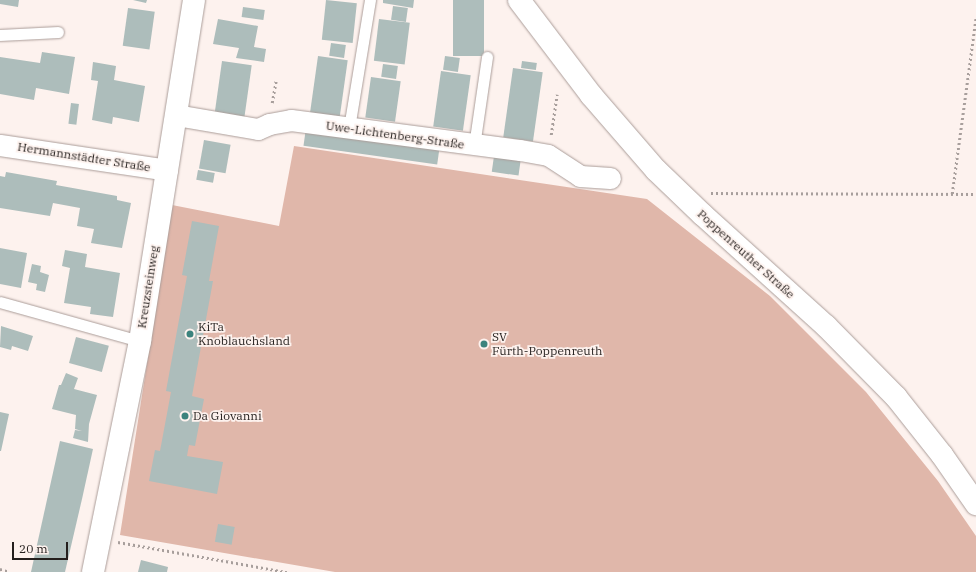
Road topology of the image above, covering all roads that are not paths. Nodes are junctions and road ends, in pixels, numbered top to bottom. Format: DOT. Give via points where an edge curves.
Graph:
graph roads {
  1 [pos="194,0"];
  2 [pos="370,0"];
  3 [pos="519,0"];
  4 [pos="58,32"];
  5 [pos="0,35"];
  6 [pos="487,57"];
  7 [pos="176,115"];
  8 [pos="349,128"];
  9 [pos="0,144"];
  10 [pos="474,146"];
  11 [pos="167,170"];
  12 [pos="610,178"];
  13 [pos="0,302"];
  14 [pos="140,341"];
  15 [pos="976,504"];
  16 [pos="93,572"];
  1 -- 7 [label="street, Kreuzsteinweg"];
  2 -- 8 [label="lane"];
  3 -- 15 [label="street, Poppenreuther Straße" via="591,95 686,200 826,326 884,383 928,435"];
  4 -- 5 [label="lane"];
  6 -- 10 [label="lane"];
  7 -- 8 [label="street, Uwe-Lichtenberg-Straße" via="258,129 290,120"];
  7 -- 11 [label="street, Kreuzsteinweg"];
  8 -- 10 [label="street, Uwe-Lichtenberg-Straße"];
  9 -- 11 [label="street, Hermannstädter Straße"];
  10 -- 12 [label="street, Uwe-Lichtenberg-Straße" via="548,155 580,176"];
  11 -- 14 [label="street, Kreuzsteinweg"];
  13 -- 14 [label="lane"];
  14 -- 16 [label="street, Kreuzsteinweg"];
}
